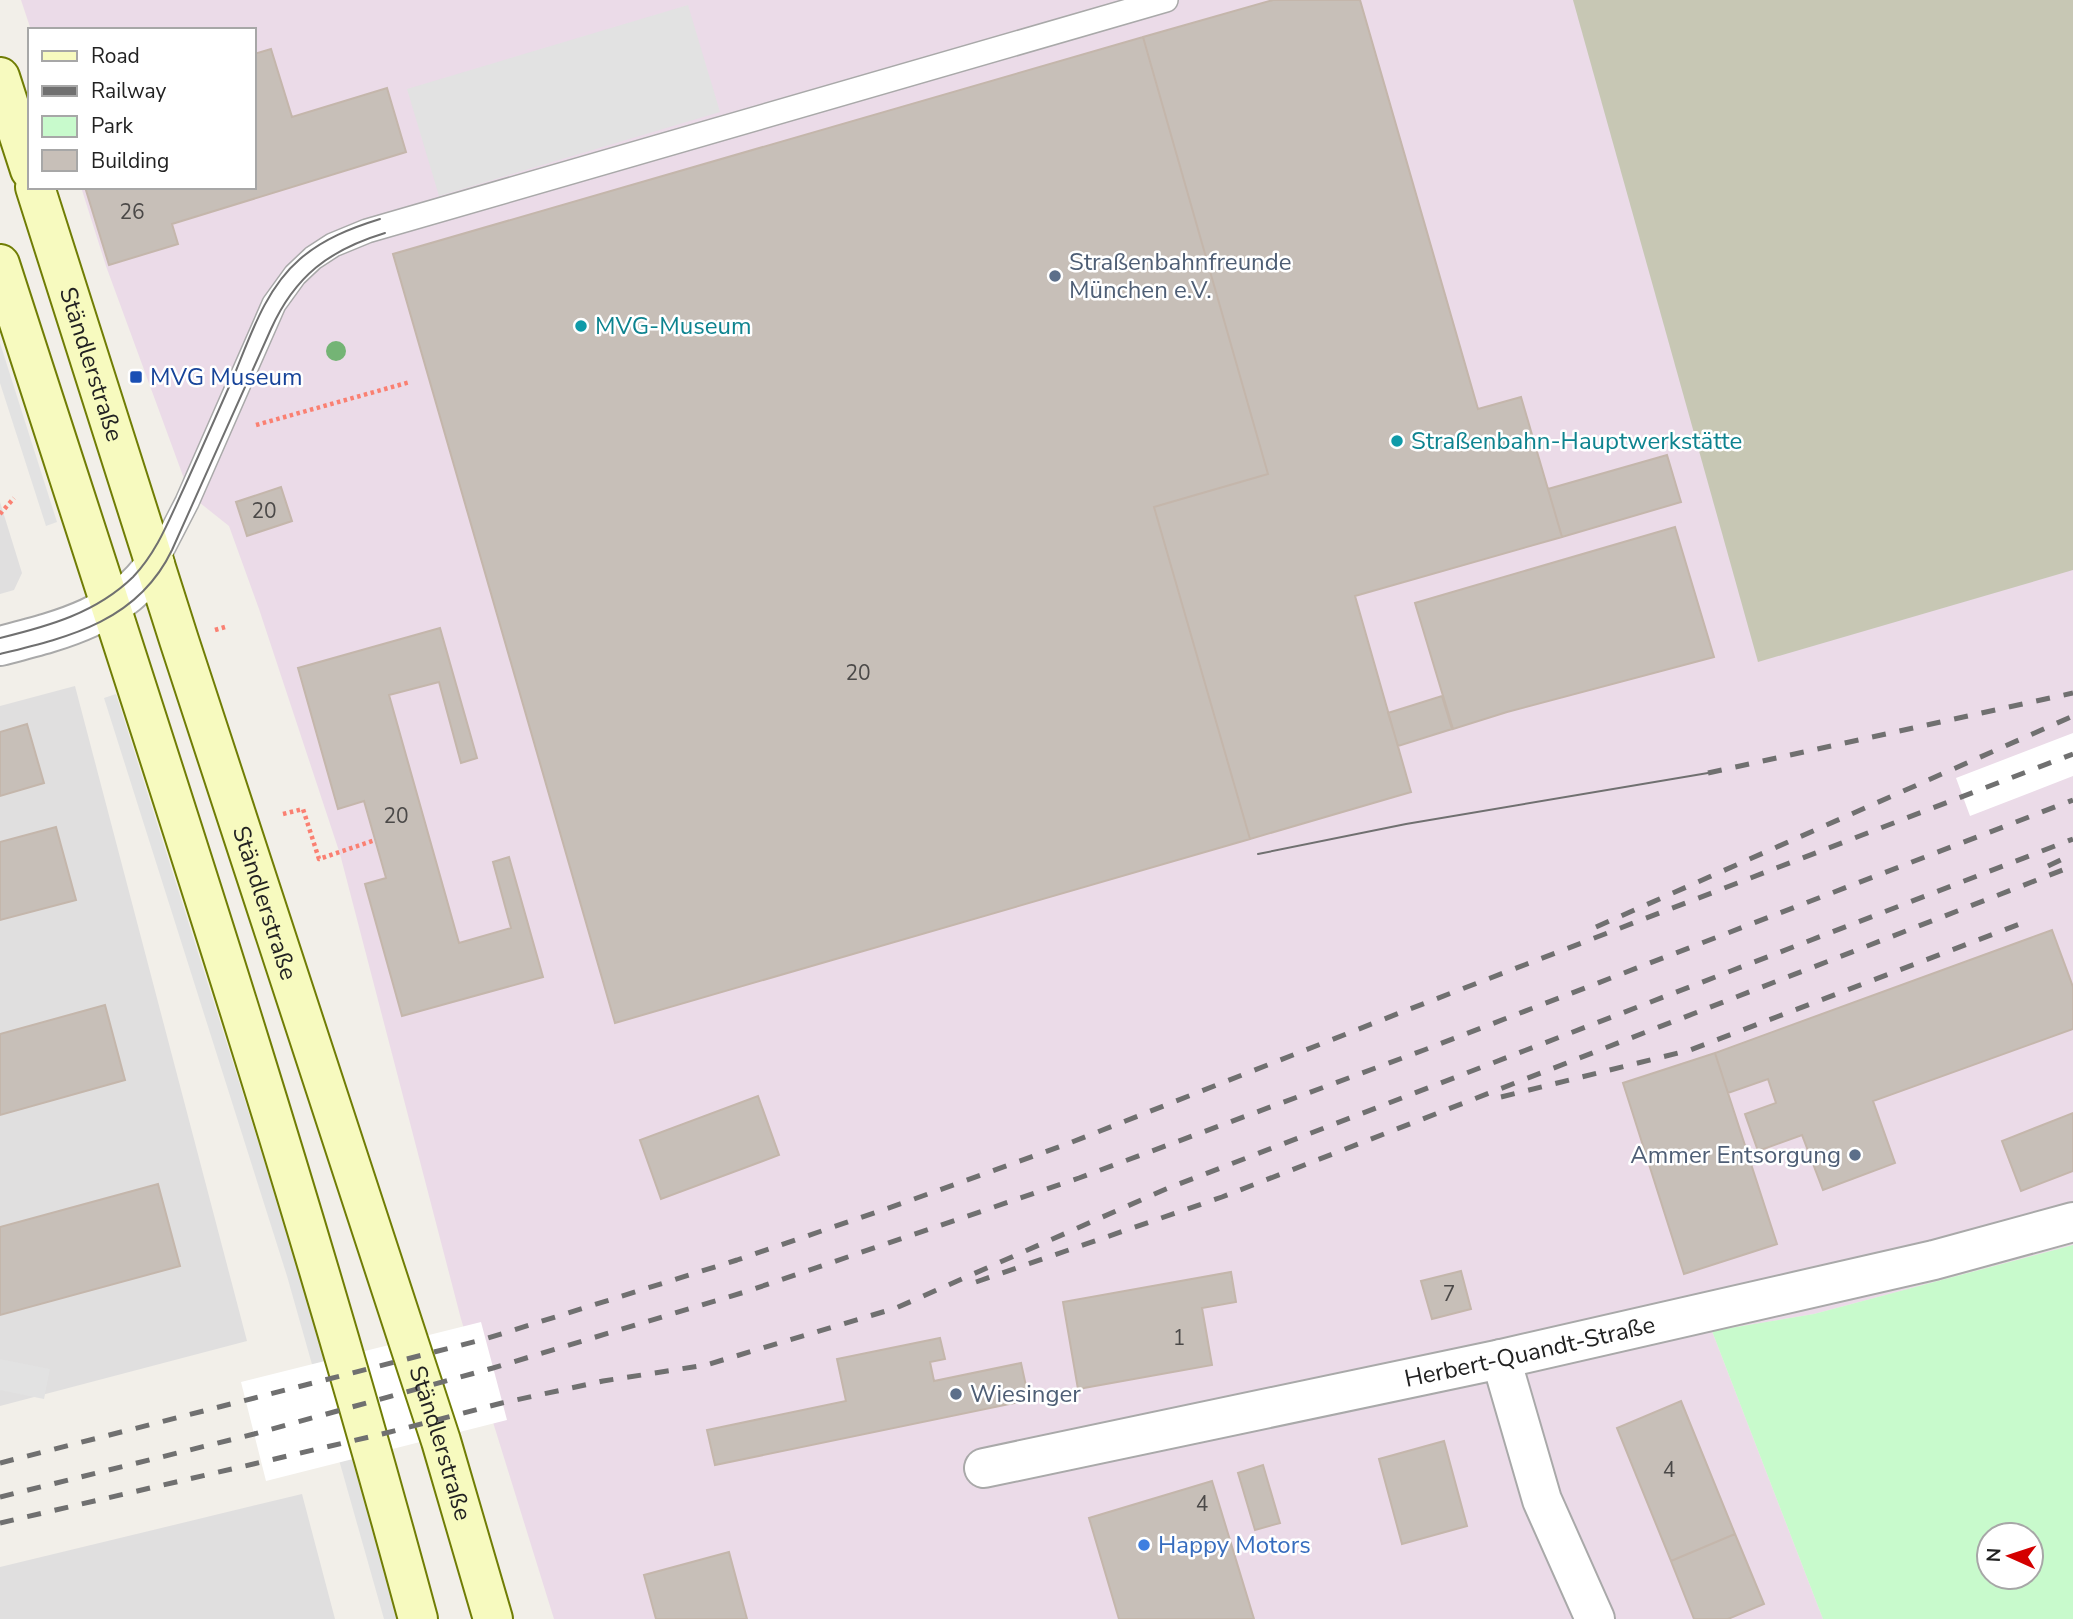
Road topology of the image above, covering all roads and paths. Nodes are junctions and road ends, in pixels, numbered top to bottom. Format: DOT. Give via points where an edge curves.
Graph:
graph roads {
  1 [pos="1166,0"];
  2 [pos="0,77"];
  3 [pos="28,164"];
  4 [pos="36,189"];
  5 [pos="0,264"];
  6 [pos="410,382"];
  7 [pos="216,434"];
  8 [pos="14,498"];
  9 [pos="0,514"];
  10 [pos="155,564"];
  11 [pos="111,608"];
  12 [pos="0,646"];
  13 [pos="283,814"];
  14 [pos="375,840"];
  15 [pos="2073,1222"];
  16 [pos="1501,1359"];
  17 [pos="984,1468"];
  18 [pos="418,1619"];
  19 [pos="494,1619"];
  20 [pos="1595,1619"];
  1 -- 7 [label="lane" via="488,194 343,240 304,266 280,293"];
  2 -- 3 [label="main road"];
  4 -- 10 [label="main road, Ständlerstraße"];
  5 -- 11 [label="main road"];
  6 -- 7 [label="path"];
  7 -- 10 [label="lane"];
  8 -- 9 [label="path"];
  10 -- 11 [label="street"];
  10 -- 19 [label="main road, Ständlerstraße" via="441,1441"];
  11 -- 12 [label="street" via="66,628"];
  11 -- 18 [label="main road" via="296,1187"];
  13 -- 14 [label="path" via="303,809 319,859"];
  15 -- 16 [label="street, Herbert-Quandt-Straße" via="1934,1261"];
  16 -- 17 [label="street, Herbert-Quandt-Straße"];
  16 -- 20 [label="street" via="1542,1500"];
}
